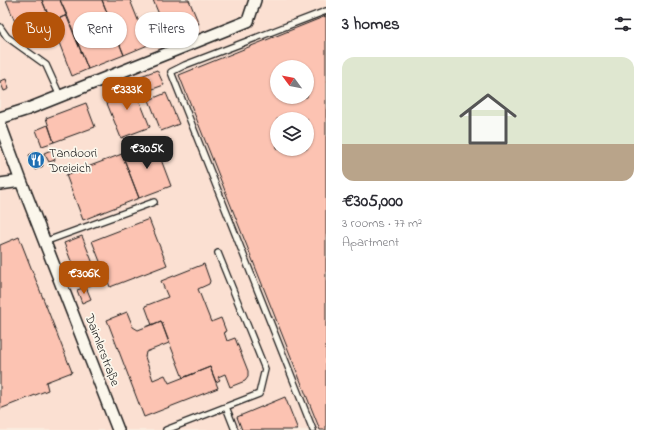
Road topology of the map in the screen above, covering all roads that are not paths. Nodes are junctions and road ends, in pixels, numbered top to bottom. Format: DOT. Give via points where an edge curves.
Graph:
graph roads {
  1 [pos="256,0"];
  2 [pos="326,11"];
  3 [pos="0,27"];
  4 [pos="60,96"];
  5 [pos="0,118"];
  6 [pos="0,124"];
  7 [pos="21,181"];
  8 [pos="0,184"];
  9 [pos="154,202"];
  10 [pos="44,242"];
  11 [pos="218,253"];
  12 [pos="226,407"];
  13 [pos="118,430"];
  14 [pos="166,430"];
  15 [pos="235,430"];
  16 [pos="312,430"];
  1 -- 4 [label="street" via="248,21"];
  2 -- 16 [label="lane" via="171,72"];
  3 -- 4 [label="lane" via="7,37 46,65"];
  4 -- 5 [label="street"];
  6 -- 7 [label="street, Daimlerstraße"];
  7 -- 8 [label="street"];
  7 -- 10 [label="street, Daimlerstraße"];
  9 -- 10 [label="lane"];
  10 -- 13 [label="street, Daimlerstraße"];
  11 -- 12 [label="lane" via="266,369 259,394"];
  12 -- 14 [label="lane"];
  12 -- 15 [label="lane"];
}
